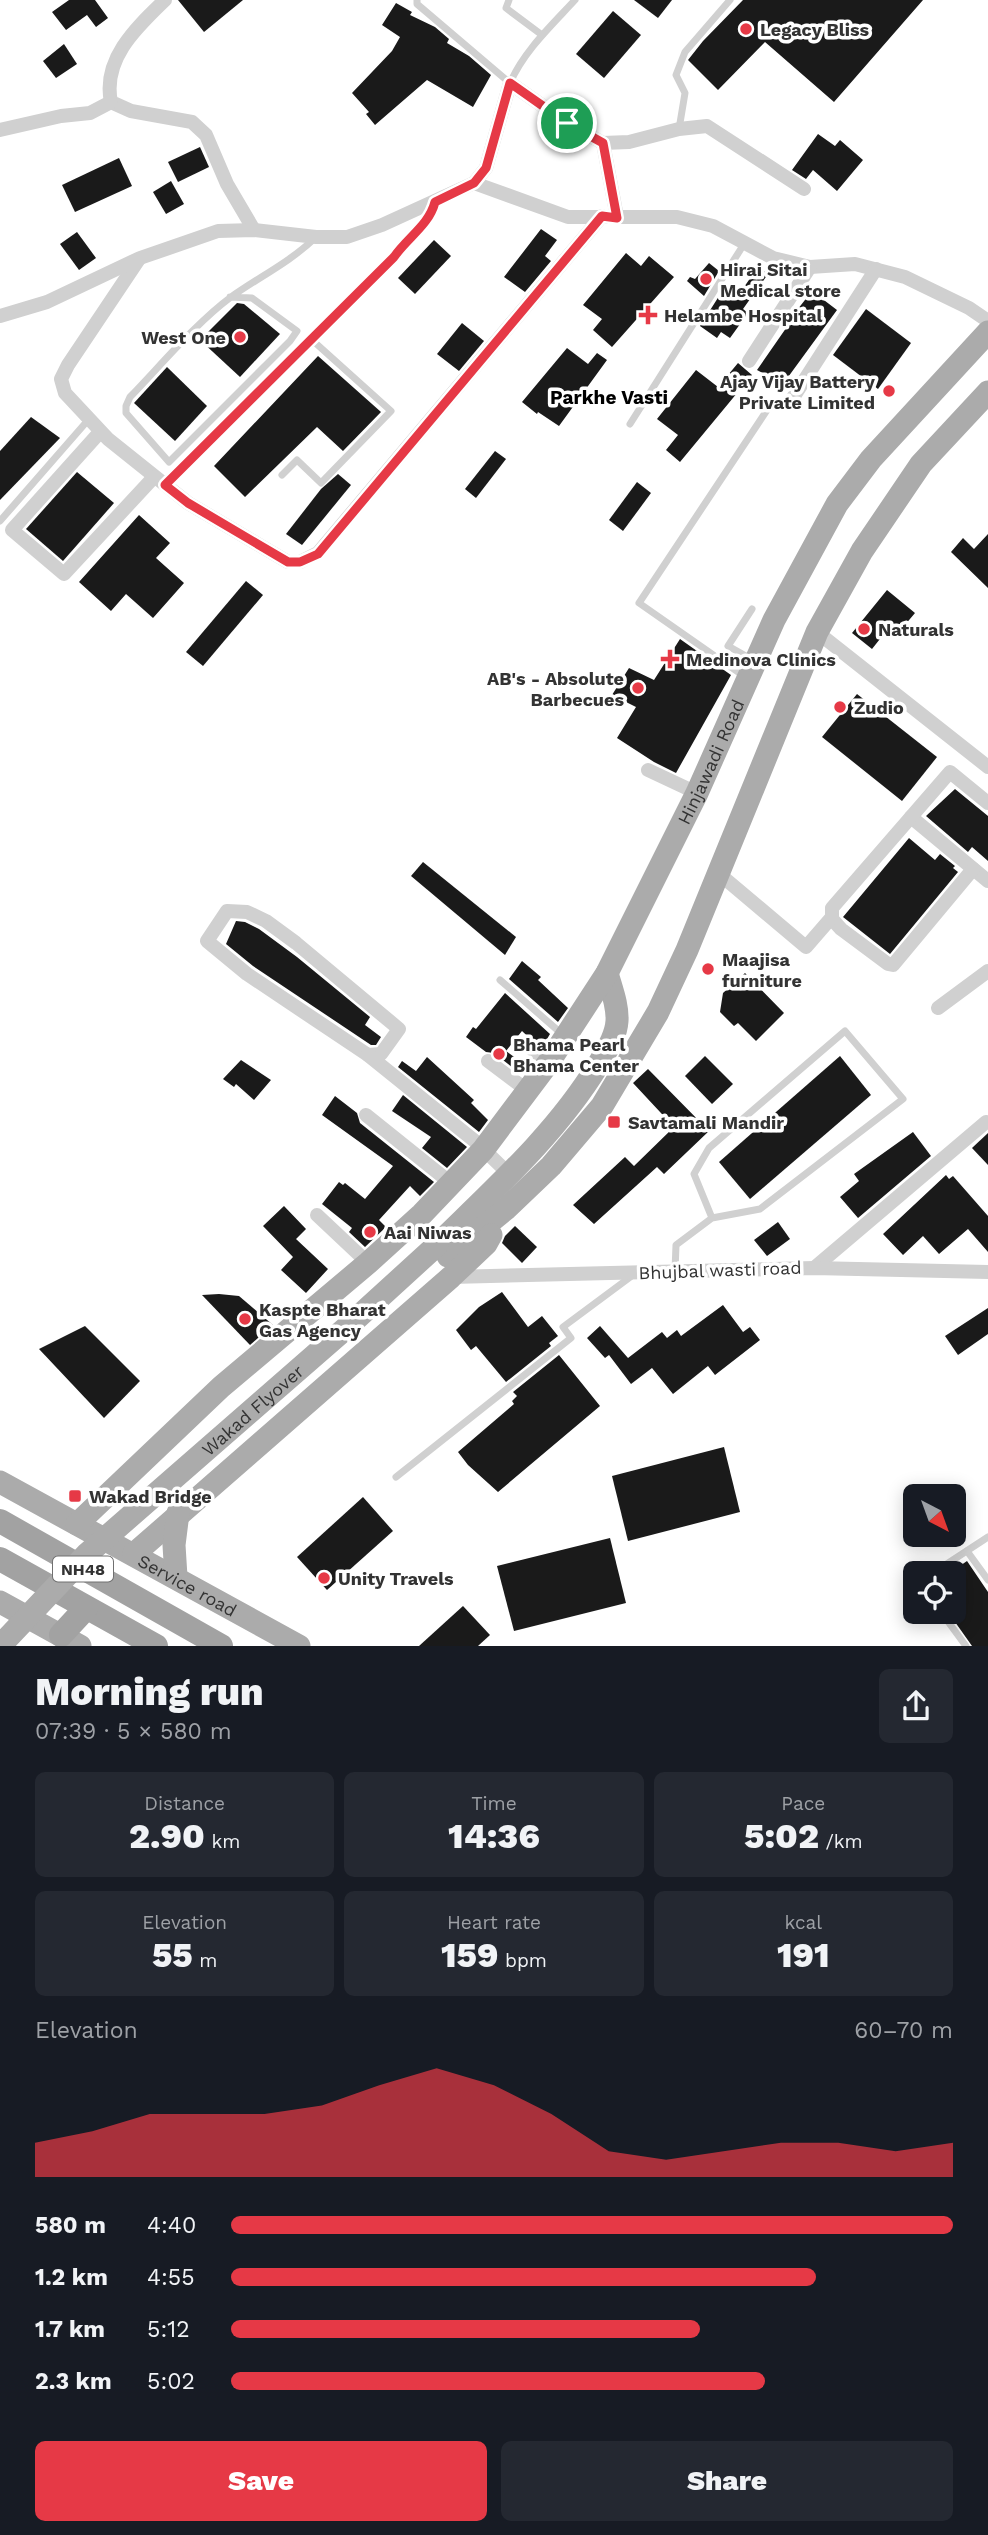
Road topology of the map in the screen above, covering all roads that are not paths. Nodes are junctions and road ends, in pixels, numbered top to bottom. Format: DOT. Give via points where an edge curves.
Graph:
graph roads {
  1 [pos="165,0"];
  2 [pos="417,0"];
  3 [pos="509,0"];
  4 [pos="575,0"];
  5 [pos="730,0"];
  6 [pos="542,35"];
  7 [pos="510,83"];
  8 [pos="110,96"];
  9 [pos="679,128"];
  10 [pos="0,130"];
  11 [pos="603,143"];
  12 [pos="474,183"];
  13 [pos="804,189"];
  14 [pos="435,202"];
  15 [pos="602,216"];
  16 [pos="617,218"];
  17 [pos="254,230"];
  18 [pos="316,237"];
  19 [pos="744,244"];
  20 [pos="140,258"];
  21 [pos="810,267"];
  22 [pos="876,269"];
  23 [pos="230,297"];
  24 [pos="0,316"];
  25 [pos="988,321"];
  26 [pos="988,332"];
  27 [pos="311,339"];
  28 [pos="749,361"];
  29 [pos="988,392"];
  30 [pos="773,401"];
  31 [pos="789,404"];
  32 [pos="89,419"];
  33 [pos="630,424"];
  34 [pos="100,432"];
  35 [pos="890,438"];
  36 [pos="921,464"];
  37 [pos="282,475"];
  38 [pos="160,481"];
  39 [pos="0,521"];
  40 [pos="752,609"];
  41 [pos="817,632"];
  42 [pos="752,671"];
  43 [pos="988,767"];
  44 [pos="648,770"];
  45 [pos="697,793"];
  46 [pos="988,803"];
  47 [pos="911,817"];
  48 [pos="973,869"];
  49 [pos="717,872"];
  50 [pos="988,881"];
  51 [pos="832,917"];
  52 [pos="988,971"];
  53 [pos="607,973"];
  54 [pos="499,980"];
  55 [pos="938,1007"];
  56 [pos="565,1036"];
  57 [pos="522,1044"];
  58 [pos="368,1055"];
  59 [pos="488,1061"];
  60 [pos="549,1062"];
  61 [pos="528,1091"];
  62 [pos="366,1115"];
  63 [pos="986,1122"];
  64 [pos="483,1150"];
  65 [pos="509,1174"];
  66 [pos="452,1184"];
  67 [pos="317,1215"];
  68 [pos="712,1218"];
  69 [pos="445,1259"];
  70 [pos="368,1263"];
  71 [pos="814,1268"];
  72 [pos="675,1272"];
  73 [pos="988,1272"];
  74 [pos="637,1273"];
  75 [pos="396,1477"];
  76 [pos="0,1482"];
  77 [pos="178,1513"];
  78 [pos="0,1521"];
  79 [pos="77,1524"];
  80 [pos="988,1537"];
  81 [pos="967,1551"];
  82 [pos="134,1554"];
  83 [pos="0,1559"];
  84 [pos="952,1561"];
  85 [pos="176,1577"];
  86 [pos="988,1580"];
  87 [pos="5,1604"];
  88 [pos="86,1608"];
  89 [pos="950,1624"];
  90 [pos="0,1631"];
  91 [pos="64,1642"];
  92 [pos="0,1646"];
  93 [pos="16,1646"];
  94 [pos="156,1646"];
  95 [pos="221,1646"];
  96 [pos="299,1646"];
  97 [pos="966,1646"];
  1 -- 8 [label="street" via="135,29 112,67"];
  2 -- 7 [label="lane"];
  3 -- 6 [label="lane" via="506,8"];
  4 -- 6 [label="lane"];
  5 -- 9 [label="lane" via="685,52 676,75 685,93"];
  6 -- 7 [label="lane"];
  7 -- 11 [label="street"];
  7 -- 12 [label="street" via="486,168"];
  8 -- 10 [label="street" via="90,113"];
  8 -- 17 [label="street" via="131,111 192,122 206,135"];
  9 -- 11 [label="street" via="629,142"];
  9 -- 13 [label="street" via="707,127"];
  11 -- 16 [label="street"];
  12 -- 14 [label="street"];
  12 -- 15 [label="street" via="568,217"];
  14 -- 18 [label="street" via="347,237"];
  14 -- 27 [label="lane" via="432,216"];
  15 -- 16 [label="street"];
  15 -- 38 [label="street" via="318,554 288,562 188,503"];
  16 -- 19 [label="street" via="677,217 713,226"];
  17 -- 18 [label="street"];
  17 -- 20 [label="street" via="218,231"];
  18 -- 23 [label="lane" via="295,256"];
  19 -- 21 [label="street" via="773,258"];
  19 -- 33 [label="lane"];
  20 -- 24 [label="street" via="47,302"];
  20 -- 32 [label="street" via="61,379 65,393"];
  21 -- 22 [label="street" via="855,264"];
  21 -- 28 [label="street"];
  22 -- 25 [label="street" via="905,277"];
  22 -- 31 [label="street"];
  23 -- 23 [label="lane" via="126,406 132,422 169,462 297,331 252,298"];
  26 -- 35 [label="main road, Hinjawadi Road"];
  27 -- 37 [label="lane" via="391,411 321,483 297,460"];
  27 -- 38 [label="lane"];
  29 -- 36 [label="main road"];
  30 -- 42 [label="lane" via="639,603"];
  32 -- 34 [label="street"];
  32 -- 39 [label="lane"];
  34 -- 38 [label="street"];
  34 -- 38 [label="street" via="12,530 64,574"];
  35 -- 36 [label="main road"];
  35 -- 42 [label="main road, Hinjawadi Road" via="837,504"];
  36 -- 41 [label="main road" via="862,551"];
  40 -- 42 [label="lane" via="728,646"];
  41 -- 43 [label="street"];
  41 -- 49 [label="main road"];
  42 -- 45 [label="main road, Hinjawadi Road"];
  44 -- 45 [label="street"];
  45 -- 53 [label="main road, Hinjawadi Road"];
  46 -- 47 [label="street" via="950,772"];
  47 -- 48 [label="street"];
  47 -- 51 [label="street" via="832,908"];
  48 -- 50 [label="street"];
  48 -- 51 [label="street" via="893,965 841,929"];
  49 -- 51 [label="street" via="806,947"];
  49 -- 69 [label="main road, Wakad Flyover" via="658,1012 602,1106 551,1166"];
  52 -- 55 [label="street"];
  53 -- 56 [label="main road, Hinjawadi Road"];
  53 -- 65 [label="main road" via="617,1020 611,1043 584,1088"];
  54 -- 56 [label="lane"];
  56 -- 60 [label="main road, Hinjawadi Road"];
  57 -- 60 [label="lane"];
  58 -- 58 [label="street" via="381,1054 399,1029 266,921 247,912 227,911 207,942"];
  58 -- 64 [label="street"];
  59 -- 61 [label="street"];
  60 -- 61 [label="main road, Hinjawadi Road"];
  61 -- 64 [label="main road, Hinjawadi Road"];
  62 -- 66 [label="street"];
  63 -- 71 [label="street"];
  64 -- 65 [label="street"];
  64 -- 66 [label="main road, Hinjawadi Road"];
  65 -- 69 [label="main road, Wakad Flyover"];
  66 -- 70 [label="main road, Hinjawadi Road"];
  67 -- 70 [label="street"];
  68 -- 68 [label="lane" via="760,1209 903,1099 845,1031 709,1148 694,1174"];
  68 -- 72 [label="lane" via="676,1245"];
  69 -- 74 [label="street, Bhujbal wasti road"];
  69 -- 77 [label="main road"];
  69 -- 92 [label="main road, Wakad Flyover, bridge" via="346,1328 96,1546"];
  69 -- 93 [label="main road, Wakad Flyover" via="142,1522"];
  70 -- 79 [label="main road, Hinjawadi Road" via="221,1387"];
  71 -- 72 [label="street, Bhujbal wasti road"];
  71 -- 73 [label="street, Bhujbal wasti road"];
  72 -- 74 [label="street, Bhujbal wasti road"];
  74 -- 75 [label="lane" via="563,1327 571,1338"];
  76 -- 79 [label="main road, Service road"];
  77 -- 82 [label="main road"];
  77 -- 85 [label="main road"];
  78 -- 95 [label="highway, NH48"];
  79 -- 82 [label="main road, Service road"];
  80 -- 81 [label="lane"];
  81 -- 84 [label="lane"];
  81 -- 86 [label="lane"];
  82 -- 85 [label="main road, Service road"];
  83 -- 88 [label="highway, NH48"];
  85 -- 96 [label="main road, Service road"];
  87 -- 90 [label="main road" via="7,1619"];
  87 -- 91 [label="main road"];
  88 -- 91 [label="highway"];
  88 -- 94 [label="highway, NH48"];
  89 -- 97 [label="lane"];
}
